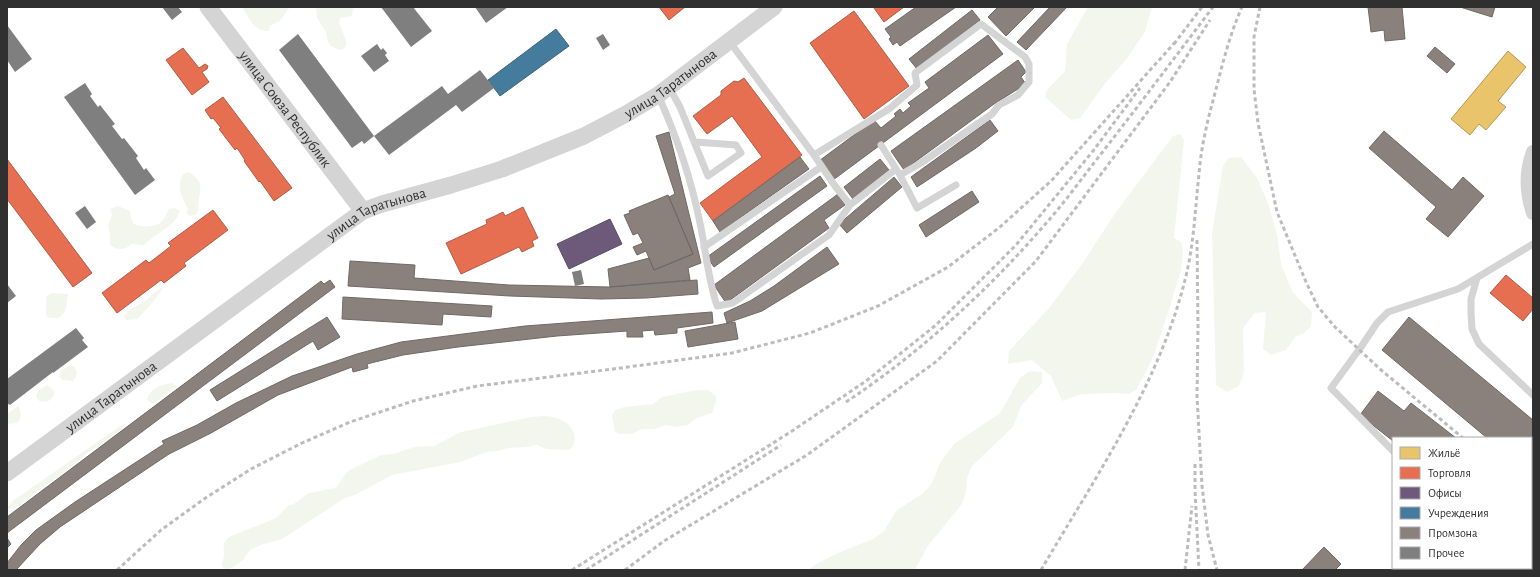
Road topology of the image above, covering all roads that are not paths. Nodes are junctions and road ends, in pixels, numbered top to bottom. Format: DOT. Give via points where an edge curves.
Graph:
graph roads {
  1 [pos="208,7"];
  2 [pos="774,7"];
  3 [pos="729,41"];
  4 [pos="663,91"];
  5 [pos="696,142"];
  6 [pos="880,145"];
  7 [pos="814,155"];
  8 [pos="1531,156"];
  9 [pos="821,166"];
  10 [pos="898,172"];
  11 [pos="956,185"];
  12 [pos="850,205"];
  13 [pos="364,211"];
  14 [pos="1533,214"];
  15 [pos="1533,244"];
  16 [pos="704,247"];
  17 [pos="1477,278"];
  18 [pos="1533,395"];
  19 [pos="1392,450"];
  20 [pos="7,473"];
  1 -- 13 [label="street, улица Союза Республик"];
  2 -- 3 [label="street, улица Таратынова"];
  3 -- 4 [label="street, улица Таратынова"];
  3 -- 7 [label="lane"];
  4 -- 5 [label="lane" via="680,107"];
  4 -- 13 [label="street, улица Таратынова" via="584,136 540,155"];
  4 -- 16 [label="lane" via="670,121 685,162"];
  5 -- 5 [label="lane" via="708,176 741,153 736,145"];
  6 -- 10 [label="lane"];
  7 -- 9 [label="lane"];
  7 -- 10 [label="lane" via="889,109 917,86 915,73 981,24 1024,57 1029,64 1029,82 1018,95 999,105 992,114 921,163"];
  8 -- 14 [label="street" via="1526,180"];
  9 -- 12 [label="lane"];
  9 -- 16 [label="lane"];
  10 -- 11 [label="lane" via="917,208"];
  10 -- 12 [label="lane"];
  12 -- 16 [label="lane" via="829,235 734,304 717,306"];
  13 -- 20 [label="street, улица Таратынова"];
  15 -- 17 [label="lane"];
  17 -- 18 [label="lane" via="1471,299 1471,313 1472,329 1479,344"];
  17 -- 19 [label="lane" via="1458,289 1388,312 1376,323 1331,388"];
}
